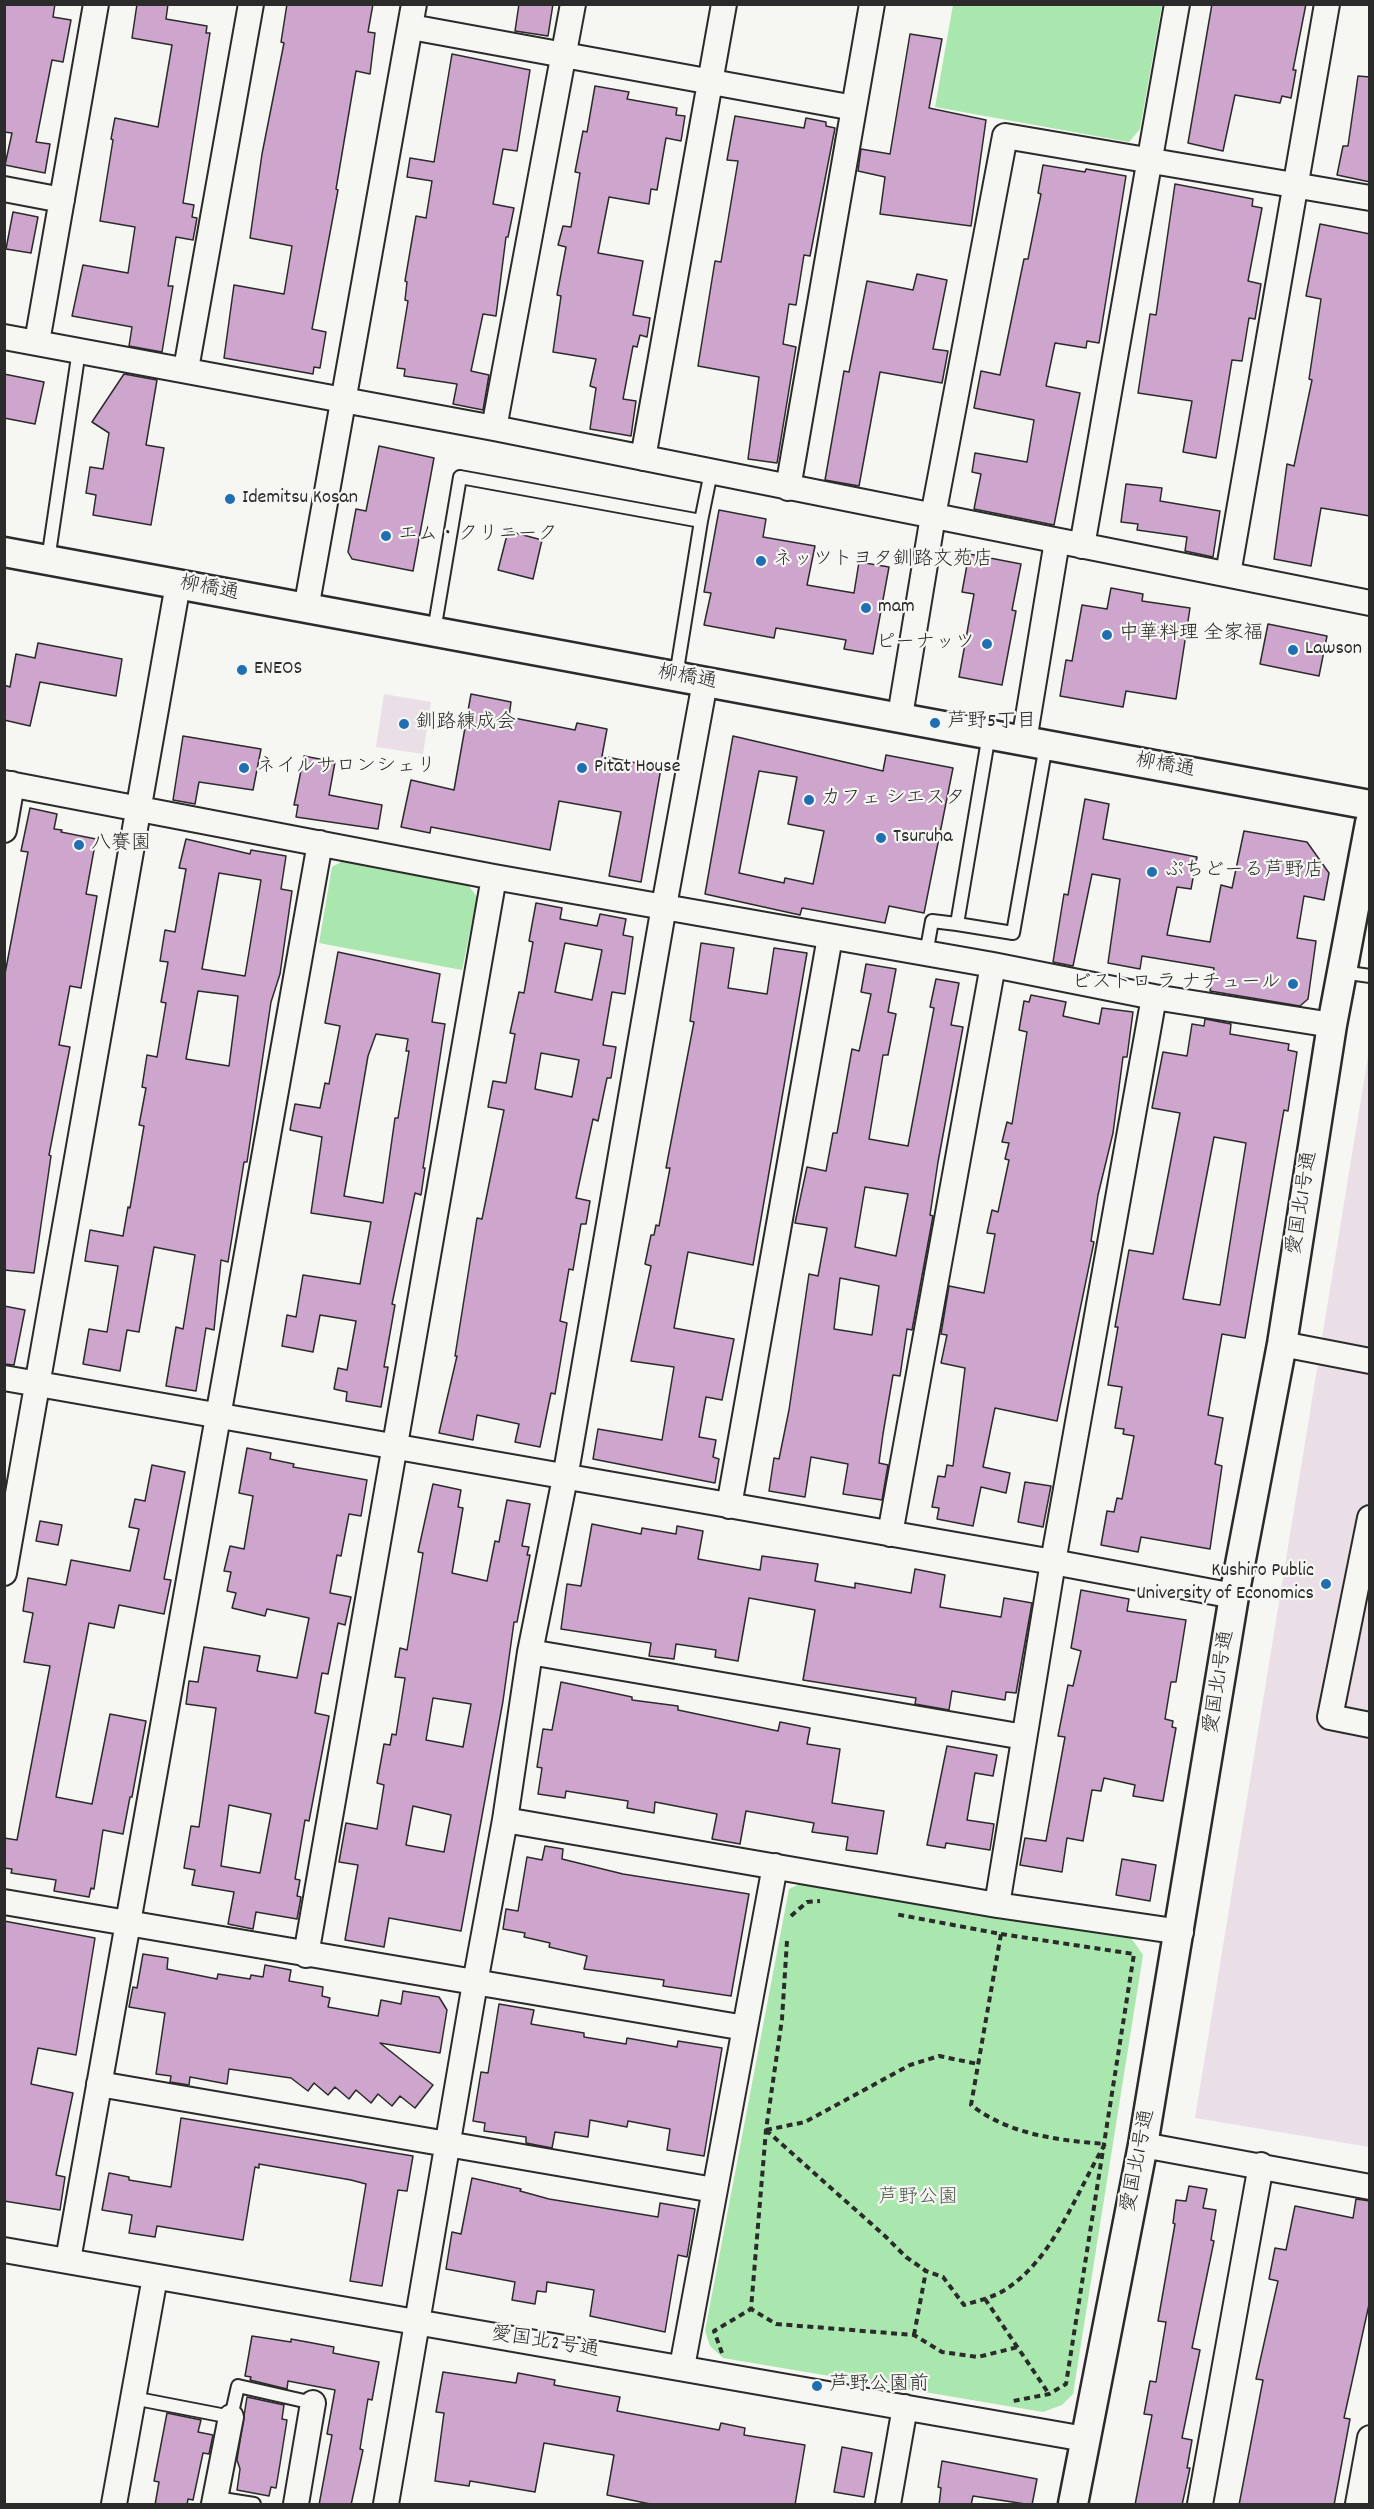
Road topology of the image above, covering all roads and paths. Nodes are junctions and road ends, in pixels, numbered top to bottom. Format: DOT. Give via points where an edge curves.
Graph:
graph roads {
  1 [pos="96,4"];
  2 [pos="251,4"];
  3 [pos="573,4"];
  4 [pos="724,4"];
  5 [pos="872,4"];
  6 [pos="1177,4"];
  7 [pos="1327,4"];
  8 [pos="413,16"];
  9 [pos="564,55"];
  10 [pos="711,81"];
  11 [pos="854,108"];
  12 [pos="1150,159"];
  13 [pos="1294,185"];
  14 [pos="4,189"];
  15 [pos="1370,198"];
  16 [pos="62,200"];
  17 [pos="4,337"];
  18 [pos="37,342"];
  19 [pos="79,350"];
  20 [pos="186,369"];
  21 [pos="344,401"];
  22 [pos="494,428"];
  23 [pos="643,458"];
  24 [pos="711,472"];
  25 [pos="788,488"];
  26 [pos="933,516"];
  27 [pos="701,521"];
  28 [pos="1057,541"];
  29 [pos="1082,546"];
  30 [pos="4,552"];
  31 [pos="48,560"];
  32 [pos="1228,573"];
  33 [pos="178,584"];
  34 [pos="1370,603"];
  35 [pos="306,609"];
  36 [pos="434,633"];
  37 [pos="675,677"];
  38 [pos="705,682"];
  39 [pos="900,716"];
  40 [pos="989,734"];
  41 [pos="1035,743"];
  42 [pos="8,784"];
  43 [pos="1370,805"];
  44 [pos="137,809"];
  45 [pos="1370,823"];
  46 [pos="4,830"];
  47 [pos="320,843"];
  48 [pos="494,877"];
  49 [pos="664,906"];
  50 [pos="957,924"];
  51 [pos="830,937"];
  52 [pos="926,954"];
  53 [pos="993,965"];
  54 [pos="1356,974"];
  55 [pos="1154,997"];
  56 [pos="1332,1025"];
  57 [pos="1282,1344"];
  58 [pos="1370,1361"];
  59 [pos="4,1378"];
  60 [pos="37,1384"];
  61 [pos="219,1416"];
  62 [pos="394,1447"];
  63 [pos="565,1478"];
  64 [pos="729,1506"];
  65 [pos="1370,1518"];
  66 [pos="890,1534"];
  67 [pos="1053,1562"];
  68 [pos="5,1565"];
  69 [pos="1234,1596"];
  70 [pos="531,1652"];
  71 [pos="1370,1725"];
  72 [pos="1024,1737"];
  73 [pos="506,1820"];
  74 [pos="775,1866"];
  75 [pos="822,1900"];
  76 [pos="4,1902"];
  77 [pos="997,1905"];
  78 [pos="889,1913"];
  79 [pos="789,1918"];
  80 [pos="128,1923"];
  81 [pos="788,1929"];
  82 [pos="1181,1932"];
  83 [pos="1001,1934"];
  84 [pos="306,1955"];
  85 [pos="475,1983"];
  86 [pos="745,2028"];
  87 [pos="978,2064"];
  88 [pos="99,2084"];
  89 [pos="766,2130"];
  90 [pos="1105,2144"];
  91 [pos="448,2145"];
  92 [pos="1143,2145"];
  93 [pos="1261,2165"];
  94 [pos="1370,2187"];
  95 [pos="714,2190"];
  96 [pos="4,2250"];
  97 [pos="68,2260"];
  98 [pos="926,2271"];
  99 [pos="155,2277"];
  100 [pos="985,2299"];
  101 [pos="751,2308"];
  102 [pos="418,2323"];
  103 [pos="914,2336"];
  104 [pos="1018,2347"];
  105 [pos="734,2356"];
  106 [pos="682,2367"];
  107 [pos="1049,2394"];
  108 [pos="133,2398"];
  109 [pos="1007,2402"];
  110 [pos="314,2403"];
  111 [pos="904,2407"];
  112 [pos="231,2417"];
  113 [pos="1370,2438"];
  114 [pos="1085,2439"];
  115 [pos="215,2501"];
  116 [pos="388,2504"];
  117 [pos="114,2505"];
  118 [pos="254,2505"];
  119 [pos="296,2505"];
  120 [pos="888,2505"];
  121 [pos="1074,2505"];
  122 [pos="1200,2505"];
  123 [pos="1358,2505"];
  1 -- 16 [label="street"];
  2 -- 20 [label="street"];
  3 -- 9 [label="street"];
  4 -- 10 [label="street"];
  5 -- 11 [label="street"];
  6 -- 12 [label="street"];
  7 -- 13 [label="street"];
  8 -- 9 [label="street"];
  8 -- 21 [label="street"];
  9 -- 10 [label="street"];
  9 -- 22 [label="street"];
  10 -- 11 [label="street"];
  10 -- 23 [label="street"];
  11 -- 25 [label="street"];
  12 -- 13 [label="street"];
  12 -- 26 [label="street" via="1005,136"];
  12 -- 29 [label="street"];
  13 -- 15 [label="street"];
  13 -- 32 [label="street"];
  14 -- 16 [label="street"];
  16 -- 18 [label="street"];
  17 -- 18 [label="street"];
  18 -- 19 [label="street"];
  19 -- 20 [label="street"];
  19 -- 31 [label="lane"];
  20 -- 21 [label="street"];
  21 -- 22 [label="street"];
  21 -- 35 [label="street"];
  22 -- 23 [label="street"];
  23 -- 24 [label="street"];
  24 -- 25 [label="street"];
  24 -- 27 [label="lane"];
  25 -- 26 [label="street"];
  26 -- 28 [label="street"];
  26 -- 39 [label="street"];
  27 -- 36 [label="lane" via="460,477"];
  27 -- 37 [label="lane"];
  28 -- 29 [label="street"];
  28 -- 41 [label="street"];
  29 -- 32 [label="street"];
  30 -- 31 [label="street, 柳橋通"];
  31 -- 33 [label="street, 柳橋通"];
  32 -- 34 [label="street"];
  33 -- 35 [label="street, 柳橋通"];
  33 -- 44 [label="street"];
  35 -- 36 [label="street, 柳橋通"];
  36 -- 37 [label="street, 柳橋通"];
  37 -- 38 [label="street, 柳橋通"];
  38 -- 39 [label="street, 柳橋通"];
  38 -- 49 [label="street"];
  39 -- 40 [label="street, 柳橋通"];
  40 -- 41 [label="street, 柳橋通"];
  40 -- 50 [label="lane"];
  41 -- 43 [label="street, 柳橋通"];
  41 -- 50 [label="lane" via="1013,933"];
  42 -- 44 [label="street"];
  42 -- 46 [label="street"];
  44 -- 47 [label="street"];
  44 -- 60 [label="street"];
  45 -- 54 [label="street, 愛国北1号通"];
  47 -- 48 [label="street"];
  47 -- 61 [label="street"];
  48 -- 49 [label="street"];
  48 -- 62 [label="street"];
  49 -- 51 [label="street"];
  49 -- 63 [label="street"];
  50 -- 52 [label="lane" via="932,921"];
  51 -- 52 [label="street"];
  51 -- 64 [label="street"];
  52 -- 53 [label="street"];
  53 -- 55 [label="street"];
  53 -- 66 [label="street"];
  54 -- 56 [label="street, 愛国北1号通"];
  55 -- 56 [label="street"];
  55 -- 67 [label="street"];
  56 -- 57 [label="street, 愛国北1号通"];
  57 -- 58 [label="street"];
  57 -- 69 [label="street, 愛国北1号通"];
  59 -- 60 [label="street"];
  60 -- 61 [label="street"];
  60 -- 68 [label="street"];
  61 -- 62 [label="street"];
  61 -- 80 [label="street"];
  62 -- 63 [label="street"];
  62 -- 84 [label="street"];
  63 -- 64 [label="street"];
  63 -- 70 [label="street"];
  64 -- 66 [label="street"];
  65 -- 71 [label="street" via="1330,1717"];
  66 -- 67 [label="street"];
  67 -- 69 [label="street"];
  67 -- 72 [label="street"];
  69 -- 82 [label="street, 愛国北1号通"];
  70 -- 72 [label="street"];
  70 -- 73 [label="street"];
  72 -- 77 [label="street"];
  73 -- 74 [label="street"];
  73 -- 85 [label="street"];
  74 -- 77 [label="street"];
  74 -- 86 [label="street"];
  75 -- 79 [label="path" via="807,1902"];
  76 -- 80 [label="street"];
  77 -- 82 [label="street"];
  78 -- 83 [label="path"];
  80 -- 84 [label="street"];
  80 -- 88 [label="street"];
  81 -- 89 [label="path" via="782,2019"];
  82 -- 92 [label="street, 愛国北1号通"];
  83 -- 87 [label="path"];
  83 -- 90 [label="path" via="1134,1954"];
  84 -- 85 [label="street"];
  85 -- 86 [label="street"];
  85 -- 91 [label="street"];
  86 -- 95 [label="street"];
  87 -- 89 [label="path" via="939,2056 910,2065 805,2122"];
  87 -- 90 [label="path" via="970,2105 992,2121 1053,2140"];
  88 -- 91 [label="street"];
  88 -- 97 [label="street"];
  89 -- 98 [label="path"];
  89 -- 101 [label="path"];
  90 -- 100 [label="path" via="1054,2237 1024,2276"];
  90 -- 107 [label="path" via="1066,2384"];
  91 -- 95 [label="street"];
  91 -- 102 [label="street"];
  92 -- 93 [label="street"];
  92 -- 114 [label="street, 愛国北1号通"];
  93 -- 94 [label="street"];
  93 -- 122 [label="street"];
  95 -- 106 [label="street"];
  96 -- 97 [label="street, 愛国北2号通"];
  97 -- 99 [label="street, 愛国北2号通"];
  98 -- 100 [label="path" via="943,2277 964,2304"];
  98 -- 103 [label="path"];
  99 -- 102 [label="street, 愛国北2号通"];
  99 -- 108 [label="street"];
  100 -- 104 [label="path"];
  101 -- 103 [label="path" via="776,2324"];
  101 -- 105 [label="path" via="714,2331 722,2354"];
  102 -- 106 [label="street, 愛国北2号通"];
  102 -- 116 [label="street"];
  103 -- 104 [label="path" via="942,2352 978,2357"];
  104 -- 107 [label="path"];
  106 -- 111 [label="street, 愛国北2号通"];
  107 -- 109 [label="path"];
  108 -- 112 [label="lane"];
  108 -- 117 [label="street"];
  110 -- 112 [label="lane" via="238,2386"];
  110 -- 119 [label="street"];
  111 -- 114 [label="street, 愛国北2号通"];
  111 -- 120 [label="street"];
  112 -- 115 [label="street"];
  113 -- 123 [label="street"];
  114 -- 121 [label="street, 愛国北1号通"];
  115 -- 118 [label="lane"];
}
